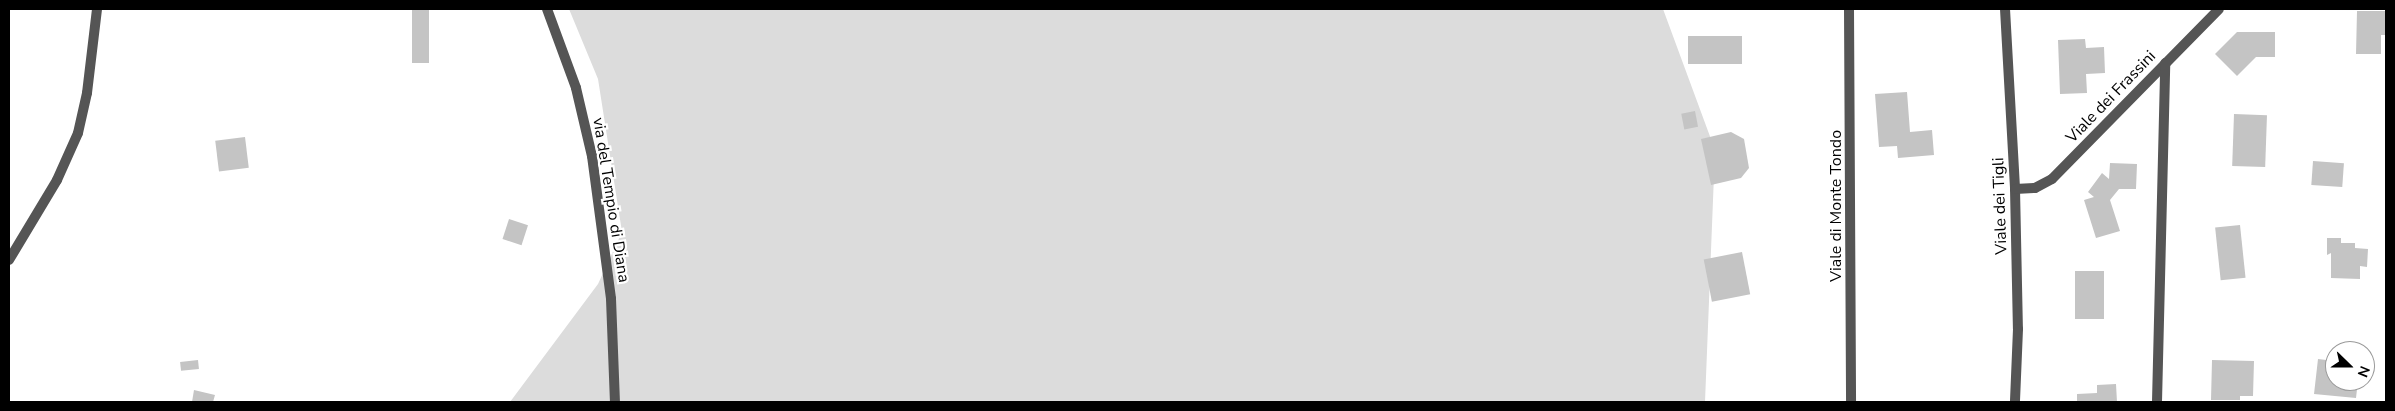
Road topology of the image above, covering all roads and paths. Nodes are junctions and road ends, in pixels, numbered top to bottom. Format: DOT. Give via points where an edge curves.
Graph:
graph roads {
  1 [pos="97,9"];
  2 [pos="547,9"];
  3 [pos="1849,9"];
  4 [pos="2005,9"];
  5 [pos="2219,9"];
  6 [pos="2165,63"];
  7 [pos="2015,189"];
  8 [pos="9,260"];
  9 [pos="615,402"];
  10 [pos="1851,402"];
  11 [pos="2015,402"];
  12 [pos="2157,402"];
  1 -- 8 [label="street" via="87,93 78,133 57,180"];
  2 -- 9 [label="street, via del Tempio di Diana" via="576,88 592,156 611,299"];
  3 -- 10 [label="street, Viale di Monte Tondo"];
  4 -- 7 [label="street, Viale dei Tigli"];
  5 -- 6 [label="street, Viale dei Frassini"];
  6 -- 7 [label="street, Viale dei Frassini" via="2052,180 2035,188"];
  6 -- 12 [label="street"];
  7 -- 11 [label="street, Viale dei Tigli" via="2018,328"];
}
